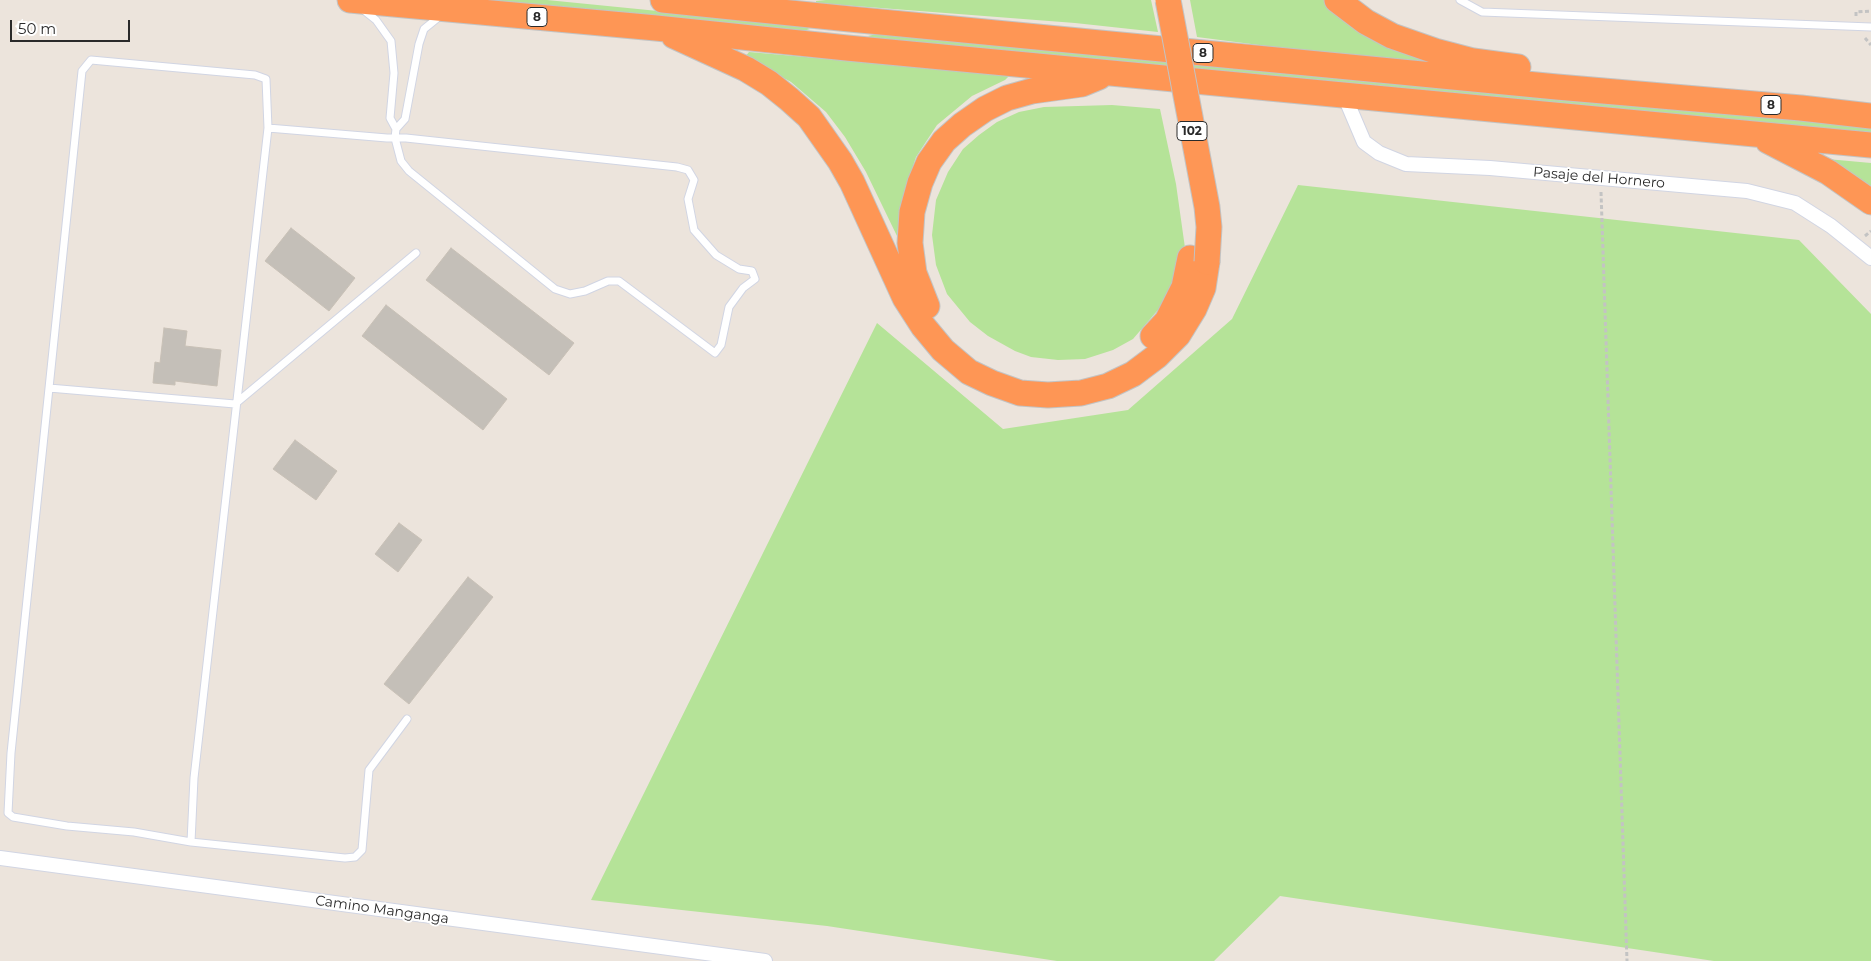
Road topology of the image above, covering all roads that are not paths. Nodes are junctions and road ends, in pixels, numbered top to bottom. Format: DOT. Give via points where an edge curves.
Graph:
graph roads {
  1 [pos="350,0"];
  2 [pos="663,0"];
  3 [pos="794,0"];
  4 [pos="1153,0"];
  5 [pos="1168,0"];
  6 [pos="1336,0"];
  7 [pos="1460,0"];
  8 [pos="758,9"];
  9 [pos="449,10"];
  10 [pos="1871,27"];
  11 [pos="656,28"];
  12 [pos="849,34"];
  13 [pos="1112,72"];
  14 [pos="1557,87"];
  15 [pos="1344,95"];
  16 [pos="1871,98"];
  17 [pos="1801,108"];
  18 [pos="1871,116"];
  19 [pos="268,128"];
  20 [pos="396,129"];
  21 [pos="1754,135"];
  22 [pos="395,138"];
  23 [pos="1871,145"];
  24 [pos="1871,202"];
  25 [pos="416,253"];
  26 [pos="1871,258"];
  27 [pos="1199,260"];
  28 [pos="49,388"];
  29 [pos="235,404"];
  30 [pos="408,719"];
  31 [pos="191,842"];
  32 [pos="0,858"];
  33 [pos="765,961"];
  1 -- 9 [label="highway, 8"];
  1 -- 20 [label="lane" via="376,20 391,41 394,73 390,118"];
  2 -- 8 [label="highway, 8"];
  3 -- 8 [label="highway"];
  4 -- 27 [label="highway, 102"];
  5 -- 27 [label="highway, 102, bridge" via="1207,207 1209,227"];
  6 -- 14 [label="highway" via="1392,36 1474,61 1532,68"];
  7 -- 10 [label="lane" via="1482,12"];
  8 -- 12 [label="highway, 8"];
  9 -- 11 [label="highway, 8"];
  9 -- 20 [label="lane" via="424,29 405,119"];
  11 -- 12 [label="highway, 8"];
  11 -- 27 [label="highway" via="769,83 808,117 844,168 905,298 923,326 942,350 969,372 992,383 1020,393 1048,396 1082,393 1134,374 1178,335 1194,308 1203,288"];
  12 -- 13 [label="highway, 8"];
  12 -- 14 [label="highway, 8"];
  13 -- 15 [label="highway, 8"];
  13 -- 27 [label="highway" via="1082,84 1007,98 985,109 944,141 920,183 912,212 910,242 914,273 923,299 939,326 967,355 1001,375 1039,384 1079,381 1124,361 1147,343 1167,321"];
  14 -- 17 [label="highway, 8"];
  15 -- 21 [label="highway, 8"];
  15 -- 26 [label="street, Pasaje del Hornero" via="1364,142 1379,153 1406,164 1490,168 1747,191 1795,203 1832,226"];
  16 -- 17 [label="highway"];
  17 -- 18 [label="highway, 8"];
  19 -- 22 [label="lane"];
  19 -- 28 [label="lane" via="266,79 255,75 91,60 82,71"];
  19 -- 29 [label="lane"];
  20 -- 22 [label="lane"];
  21 -- 23 [label="highway, 8"];
  21 -- 24 [label="highway" via="1828,172"];
  22 -- 22 [label="lane" via="401,161 409,171 555,289 570,294 608,281 619,281 715,353 722,346 729,307 743,288 755,279 752,271 739,269 716,255 694,230 688,199 694,180 688,170"];
  25 -- 29 [label="lane"];
  28 -- 29 [label="lane"];
  28 -- 31 [label="lane" via="11,753 8,813 13,818"];
  29 -- 31 [label="lane" via="194,778"];
  30 -- 31 [label="lane" via="369,770 362,850 355,857"];
  32 -- 33 [label="street, Camino Manganga"];
}
